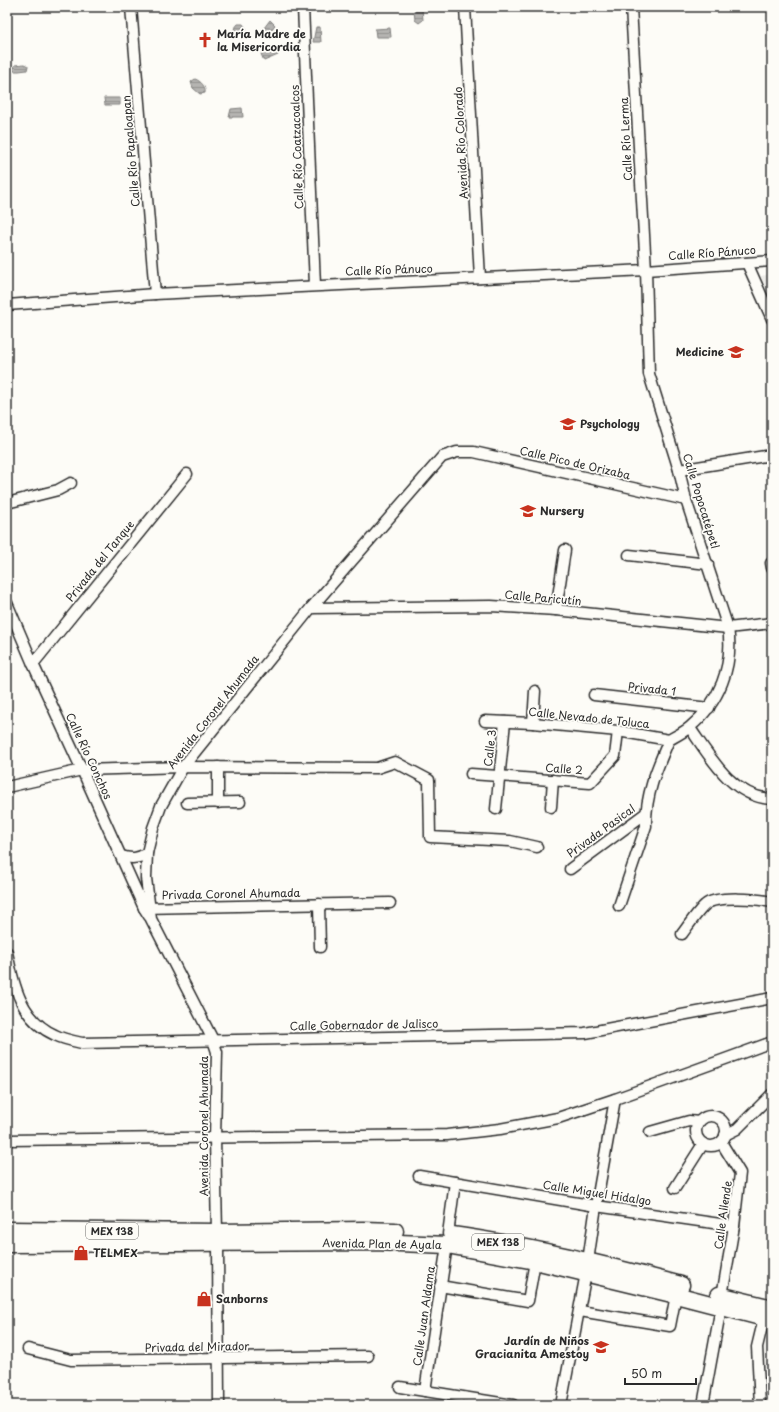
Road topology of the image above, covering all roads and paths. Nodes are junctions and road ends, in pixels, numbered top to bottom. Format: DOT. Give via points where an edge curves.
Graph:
graph roads {
  1 [pos="131,7"];
  2 [pos="303,7"];
  3 [pos="465,7"];
  4 [pos="631,7"];
  5 [pos="772,261"];
  6 [pos="747,263"];
  7 [pos="646,270"];
  8 [pos="480,278"];
  9 [pos="315,285"];
  10 [pos="155,294"];
  11 [pos="7,305"];
  12 [pos="772,319"];
  13 [pos="457,452"];
  14 [pos="765,456"];
  15 [pos="679,470"];
  16 [pos="187,474"];
  17 [pos="71,483"];
  18 [pos="686,500"];
  19 [pos="7,503"];
  20 [pos="565,550"];
  21 [pos="629,555"];
  22 [pos="708,564"];
  23 [pos="7,603"];
  24 [pos="311,608"];
  25 [pos="556,610"];
  26 [pos="9,613"];
  27 [pos="772,623"];
  28 [pos="728,628"];
  29 [pos="33,664"];
  30 [pos="535,691"];
  31 [pos="594,695"];
  32 [pos="709,708"];
  33 [pos="485,721"];
  34 [pos="506,722"];
  35 [pos="532,723"];
  36 [pos="690,728"];
  37 [pos="618,731"];
  38 [pos="669,740"];
  39 [pos="183,767"];
  40 [pos="218,767"];
  41 [pos="82,770"];
  42 [pos="471,774"];
  43 [pos="499,776"];
  44 [pos="553,780"];
  45 [pos="7,787"];
  46 [pos="772,799"];
  47 [pos="218,802"];
  48 [pos="240,802"];
  49 [pos="187,803"];
  50 [pos="552,807"];
  51 [pos="496,810"];
  52 [pos="646,813"];
  53 [pos="537,847"];
  54 [pos="147,853"];
  55 [pos="121,856"];
  56 [pos="570,869"];
  57 [pos="772,902"];
  58 [pos="390,903"];
  59 [pos="319,904"];
  60 [pos="619,906"];
  61 [pos="147,908"];
  62 [pos="682,934"];
  63 [pos="320,947"];
  64 [pos="7,952"];
  65 [pos="772,998"];
  66 [pos="213,1040"];
  67 [pos="772,1042"];
  68 [pos="772,1094"];
  69 [pos="615,1099"];
  70 [pos="699,1122"];
  71 [pos="650,1132"];
  72 [pos="215,1138"];
  73 [pos="723,1138"];
  74 [pos="7,1140"];
  75 [pos="703,1144"];
  76 [pos="418,1176"];
  77 [pos="455,1182"];
  78 [pos="675,1188"];
  79 [pos="596,1206"];
  80 [pos="734,1226"];
  81 [pos="7,1230"];
  82 [pos="217,1238"];
  83 [pos="447,1240"];
  84 [pos="7,1244"];
  85 [pos="535,1261"];
  86 [pos="587,1267"];
  87 [pos="440,1286"];
  88 [pos="676,1295"];
  89 [pos="722,1301"];
  90 [pos="580,1311"];
  91 [pos="769,1316"];
  92 [pos="28,1349"];
  93 [pos="368,1356"];
  94 [pos="218,1359"];
  95 [pos="400,1387"];
  96 [pos="425,1391"];
  97 [pos="219,1405"];
  98 [pos="513,1405"];
  99 [pos="562,1405"];
  100 [pos="703,1405"];
  101 [pos="760,1405"];
  1 -- 10 [label="street, Calle Río Papaloapan"];
  2 -- 9 [label="street, Calle Río Coatzacoalcos"];
  3 -- 8 [label="street, Avenida Río Colorado"];
  4 -- 7 [label="street, Calle Río Lerma"];
  5 -- 6 [label="street, Calle Río Pánuco"];
  6 -- 7 [label="street, Calle Río Pánuco"];
  6 -- 12 [label="street"];
  7 -- 8 [label="street, Calle Río Pánuco"];
  7 -- 15 [label="street, Calle Popocatépetl" via="649,374"];
  8 -- 9 [label="street, Calle Río Pánuco"];
  9 -- 10 [label="street, Calle Río Pánuco"];
  10 -- 11 [label="street, Calle Río Pánuco"];
  13 -- 18 [label="street, Calle Pico de Orizaba" via="474,452"];
  13 -- 24 [label="street, Avenida Coronel Ahumada" via="442,457"];
  14 -- 15 [label="street"];
  15 -- 18 [label="street, Calle Popocatépetl"];
  16 -- 29 [label="street, Privada del Tanque"];
  17 -- 19 [label="street" via="58,490"];
  18 -- 22 [label="street, Calle Popocatépetl"];
  20 -- 25 [label="street"];
  21 -- 22 [label="street"];
  22 -- 28 [label="street, Calle Popocatépetl"];
  23 -- 26 [label="street, Calle Río Conchos"];
  24 -- 25 [label="street, Calle Paricutín" via="491,606"];
  24 -- 39 [label="street, Avenida Coronel Ahumada"];
  25 -- 28 [label="street, Calle Paricutín"];
  26 -- 29 [label="street, Calle Río Conchos"];
  27 -- 28 [label="street, Calle Paricutín"];
  28 -- 32 [label="street, Calle Popocatépetl" via="728,665 719,692"];
  29 -- 41 [label="street, Calle Río Conchos"];
  30 -- 35 [label="street"];
  31 -- 32 [label="street, Privada 1"];
  32 -- 36 [label="street, Calle Popocatépetl"];
  33 -- 34 [label="street, Calle Nevado de Toluca"];
  34 -- 35 [label="street, Calle Nevado de Toluca"];
  34 -- 43 [label="street, Calle 3"];
  35 -- 37 [label="street, Calle Nevado de Toluca"];
  36 -- 38 [label="street"];
  36 -- 46 [label="street" via="726,776 745,791"];
  37 -- 38 [label="street, Calle Nevado de Toluca"];
  37 -- 44 [label="street, Calle 2" via="616,756 590,783"];
  38 -- 52 [label="street" via="653,776"];
  39 -- 40 [label="street"];
  39 -- 41 [label="street"];
  39 -- 54 [label="street, Avenida Coronel Ahumada" via="161,806"];
  40 -- 47 [label="street"];
  40 -- 53 [label="street" via="377,768 395,762 430,780 430,837 510,841"];
  41 -- 45 [label="street"];
  41 -- 55 [label="street, Calle Río Conchos"];
  42 -- 43 [label="street, Calle 2"];
  43 -- 44 [label="street, Calle 2"];
  43 -- 51 [label="street, Calle 3"];
  44 -- 50 [label="street"];
  47 -- 48 [label="street"];
  47 -- 49 [label="street"];
  52 -- 56 [label="street, Privada Pasical"];
  52 -- 60 [label="street" via="646,826"];
  54 -- 55 [label="street" via="140,858 130,859"];
  54 -- 61 [label="street, Avenida Coronel Ahumada"];
  55 -- 61 [label="street, Calle Río Conchos"];
  57 -- 62 [label="street" via="725,898 705,904"];
  58 -- 59 [label="street, Privada Coronel Ahumada"];
  59 -- 61 [label="street, Privada Coronel Ahumada"];
  59 -- 63 [label="street"];
  61 -- 66 [label="street, Avenida Coronel Ahumada"];
  64 -- 66 [label="street, Calle Gobernador de Jalisco" via="12,981 22,1006 37,1024 54,1035 82,1043"];
  65 -- 66 [label="street, Calle Gobernador de Jalisco" via="585,1033"];
  66 -- 72 [label="street, Avenida Coronel Ahumada" via="217,1052"];
  67 -- 69 [label="street"];
  68 -- 73 [label="street"];
  69 -- 72 [label="street" via="558,1118 500,1129 447,1135"];
  69 -- 79 [label="street"];
  70 -- 71 [label="street" via="689,1121"];
  70 -- 73 [label="street" via="708,1116 720,1119 726,1129"];
  70 -- 75 [label="street" via="696,1134"];
  72 -- 74 [label="street"];
  72 -- 82 [label="street, Avenida Coronel Ahumada"];
  73 -- 75 [label="street" via="715,1145"];
  73 -- 80 [label="street, Calle Allende" via="740,1173"];
  75 -- 78 [label="street"];
  76 -- 77 [label="street, Calle Miguel Hidalgo"];
  77 -- 79 [label="street, Calle Miguel Hidalgo"];
  77 -- 83 [label="street, Calle Juan Aldama"];
  79 -- 80 [label="street, Calle Miguel Hidalgo"];
  79 -- 86 [label="street"];
  80 -- 89 [label="street, Calle Allende"];
  81 -- 82 [label="main road, Avenida Plan de Ayala / MEX 138"];
  82 -- 83 [label="main road, Avenida Plan de Ayala / MEX 138" via="375,1242"];
  82 -- 84 [label="main road, Avenida Plan de Ayala / MEX 138"];
  82 -- 94 [label="street, Avenida Coronel Ahumada"];
  83 -- 85 [label="main road, Avenida Plan de Ayala / MEX 138"];
  83 -- 86 [label="main road, Avenida Plan de Ayala / MEX 138" via="498,1241"];
  83 -- 87 [label="street, Calle Juan Aldama"];
  85 -- 86 [label="main road, Avenida Plan de Ayala / MEX 138"];
  85 -- 87 [label="street" via="528,1301"];
  86 -- 88 [label="main road, Avenida Plan de Ayala / MEX 138"];
  86 -- 89 [label="main road, Avenida Plan de Ayala / MEX 138"];
  86 -- 90 [label="street"];
  87 -- 96 [label="street, Calle Juan Aldama"];
  88 -- 89 [label="main road, Avenida Plan de Ayala / MEX 138"];
  88 -- 90 [label="street" via="670,1326"];
  89 -- 91 [label="main road, Avenida Plan de Ayala / MEX 138"];
  89 -- 100 [label="street, Calle Allende"];
  90 -- 99 [label="street"];
  91 -- 101 [label="street" via="757,1347"];
  92 -- 94 [label="street, Privada del Mirador" via="71,1360"];
  93 -- 94 [label="street, Privada del Mirador"];
  94 -- 97 [label="street, Avenida Coronel Ahumada"];
  95 -- 96 [label="street"];
  96 -- 98 [label="street"];
}
